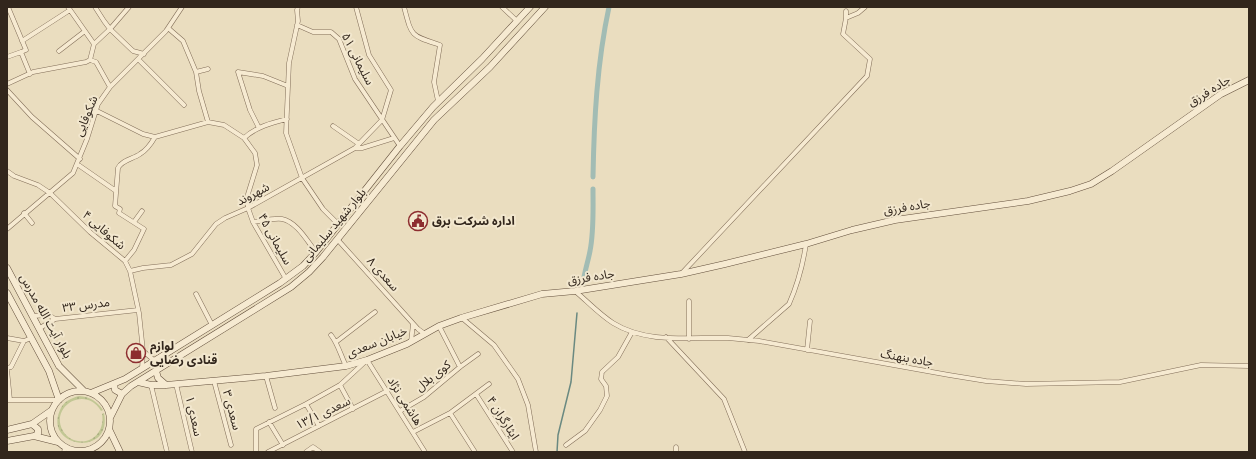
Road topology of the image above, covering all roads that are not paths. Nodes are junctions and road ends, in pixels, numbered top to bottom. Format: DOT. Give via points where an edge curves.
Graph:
graph roads {
  1 [pos="8,7"];
  2 [pos="95,7"];
  3 [pos="129,7"];
  4 [pos="182,7"];
  5 [pos="291,7"];
  6 [pos="356,7"];
  7 [pos="404,7"];
  8 [pos="502,7"];
  9 [pos="530,7"];
  10 [pos="545,7"];
  11 [pos="850,7"];
  12 [pos="871,7"];
  13 [pos="69,8"];
  14 [pos="297,9"];
  15 [pos="845,9"];
  16 [pos="863,9"];
  17 [pos="525,10"];
  18 [pos="846,18"];
  19 [pos="517,21"];
  20 [pos="297,25"];
  21 [pos="110,28"];
  22 [pos="168,28"];
  23 [pos="85,31"];
  24 [pos="22,41"];
  25 [pos="94,44"];
  26 [pos="59,51"];
  27 [pos="22,52"];
  28 [pos="144,54"];
  29 [pos="7,57"];
  30 [pos="138,59"];
  31 [pos="90,60"];
  32 [pos="208,69"];
  33 [pos="196,72"];
  34 [pos="30,74"];
  35 [pos="1249,80"];
  36 [pos="7,84"];
  37 [pos="288,86"];
  38 [pos="110,87"];
  39 [pos="7,90"];
  40 [pos="438,101"];
  41 [pos="184,105"];
  42 [pos="97,111"];
  43 [pos="287,119"];
  44 [pos="382,120"];
  45 [pos="208,122"];
  46 [pos="333,126"];
  47 [pos="259,128"];
  48 [pos="155,137"];
  49 [pos="244,138"];
  50 [pos="394,138"];
  51 [pos="357,146"];
  52 [pos="400,146"];
  53 [pos="80,159"];
  54 [pos="77,164"];
  55 [pos="7,171"];
  56 [pos="302,178"];
  57 [pos="116,191"];
  58 [pos="50,193"];
  59 [pos="356,201"];
  60 [pos="364,207"];
  61 [pos="248,208"];
  62 [pos="142,211"];
  63 [pos="24,213"];
  64 [pos="134,222"];
  65 [pos="253,222"];
  66 [pos="32,223"];
  67 [pos="338,224"];
  68 [pos="7,229"];
  69 [pos="337,239"];
  70 [pos="806,244"];
  71 [pos="316,252"];
  72 [pos="125,261"];
  73 [pos="7,268"];
  74 [pos="130,271"];
  75 [pos="681,274"];
  76 [pos="286,278"];
  77 [pos="575,291"];
  78 [pos="7,293"];
  79 [pos="196,294"];
  80 [pos="542,294"];
  81 [pos="689,301"];
  82 [pos="138,311"];
  83 [pos="375,312"];
  84 [pos="33,316"];
  85 [pos="461,318"];
  86 [pos="55,319"];
  87 [pos="810,321"];
  88 [pos="413,323"];
  89 [pos="212,325"];
  90 [pos="439,326"];
  91 [pos="40,328"];
  92 [pos="632,332"];
  93 [pos="425,334"];
  94 [pos="331,335"];
  95 [pos="666,337"];
  96 [pos="7,338"];
  97 [pos="31,338"];
  98 [pos="689,339"];
  99 [pos="748,340"];
  100 [pos="24,341"];
  101 [pos="336,342"];
  102 [pos="411,342"];
  103 [pos="807,350"];
  104 [pos="143,351"];
  105 [pos="478,354"];
  106 [pos="367,360"];
  107 [pos="155,361"];
  108 [pos="60,366"];
  109 [pos="346,366"];
  110 [pos="1249,366"];
  111 [pos="460,367"];
  112 [pos="7,369"];
  113 [pos="142,369"];
  114 [pos="156,371"];
  115 [pos="49,372"];
  116 [pos="266,376"];
  117 [pos="214,381"];
  118 [pos="138,382"];
  119 [pos="114,384"];
  120 [pos="166,384"];
  121 [pos="176,384"];
  122 [pos="489,384"];
  123 [pos="151,385"];
  124 [pos="340,385"];
  125 [pos="84,391"];
  126 [pos="387,392"];
  127 [pos="91,393"];
  128 [pos="122,394"];
  129 [pos="476,394"];
  130 [pos="9,400"];
  131 [pos="59,400"];
  132 [pos="306,404"];
  133 [pos="275,408"];
  134 [pos="353,409"];
  135 [pos="52,410"];
  136 [pos="400,411"];
  137 [pos="450,413"];
  138 [pos="110,418"];
  139 [pos="269,422"];
  140 [pos="32,424"];
  141 [pos="318,426"];
  142 [pos="109,429"];
  143 [pos="7,430"];
  144 [pos="412,432"];
  145 [pos="34,436"];
  146 [pos="7,441"];
  147 [pos="58,442"];
  148 [pos="283,444"];
  149 [pos="231,445"];
  150 [pos="566,445"];
  151 [pos="676,447"];
  152 [pos="65,450"];
  153 [pos="94,450"];
  154 [pos="120,452"];
  155 [pos="167,452"];
  156 [pos="192,452"];
  157 [pos="256,452"];
  158 [pos="268,452"];
  159 [pos="306,452"];
  160 [pos="320,452"];
  161 [pos="425,452"];
  162 [pos="475,452"];
  163 [pos="513,452"];
  164 [pos="536,452"];
  165 [pos="676,452"];
  166 [pos="745,452"];
  1 -- 24 [label="street"];
  2 -- 21 [label="street"];
  3 -- 21 [label="street"];
  4 -- 22 [label="street, شکوفایی"];
  5 -- 14 [label="street"];
  6 -- 44 [label="street" via="370,55 391,90"];
  7 -- 40 [label="street" via="410,31 418,38 440,45 434,82"];
  8 -- 19 [label="street"];
  9 -- 17 [label="main road, بلوار شهید سلیمانی"];
  10 -- 60 [label="main road, بلوار شهید سلیمانی" via="490,67 434,120"];
  11 -- 15 [label="street"];
  12 -- 16 [label="street"];
  13 -- 23 [label="street"];
  13 -- 24 [label="street"];
  14 -- 20 [label="street"];
  15 -- 18 [label="street"];
  16 -- 18 [label="street"];
  17 -- 19 [label="main road, بلوار شهید سلیمانی"];
  18 -- 75 [label="street" via="843,34 870,59 867,76"];
  19 -- 40 [label="main road, بلوار شهید سلیمانی"];
  20 -- 37 [label="street" via="289,63"];
  20 -- 44 [label="street, سلیمانی ۵۱" via="313,32 332,32 339,39 354,78"];
  21 -- 25 [label="street"];
  21 -- 28 [label="street" via="133,51"];
  22 -- 28 [label="street, شکوفایی"];
  22 -- 33 [label="street" via="183,41"];
  23 -- 25 [label="street"];
  23 -- 26 [label="street"];
  24 -- 27 [label="street" via="26,50"];
  25 -- 31 [label="street"];
  27 -- 29 [label="street"];
  27 -- 34 [label="street"];
  28 -- 30 [label="street, شکوفایی"];
  30 -- 38 [label="street, شکوفایی"];
  30 -- 41 [label="street"];
  31 -- 34 [label="street"];
  31 -- 38 [label="street" via="96,62"];
  32 -- 33 [label="street"];
  33 -- 45 [label="street"];
  34 -- 36 [label="street"];
  35 -- 70 [label="main road, جاده فرزق" via="1221,94 1135,156 1091,184 1028,201 895,220"];
  37 -- 43 [label="street"];
  37 -- 47 [label="street" via="263,76 238,72 250,110"];
  38 -- 42 [label="street, شکوفایی" via="98,104"];
  39 -- 53 [label="street" via="32,118"];
  40 -- 52 [label="main road, بلوار شهید سلیمانی"];
  42 -- 48 [label="street" via="143,134"];
  42 -- 53 [label="street, شکوفایی"];
  43 -- 47 [label="street"];
  43 -- 56 [label="street" via="286,133"];
  44 -- 50 [label="street, سلیمانی ۵۱"];
  44 -- 51 [label="street, شهروند"];
  45 -- 48 [label="street"];
  45 -- 49 [label="street" via="224,125"];
  46 -- 51 [label="street"];
  47 -- 49 [label="street"];
  48 -- 57 [label="street" via="140,154 120,166"];
  49 -- 61 [label="street" via="255,153 257,165 248,194"];
  50 -- 51 [label="street" via="362,148"];
  50 -- 52 [label="street, سلیمانی ۵۱"];
  51 -- 56 [label="street, شهروند"];
  52 -- 59 [label="main road, بلوار شهید سلیمانی"];
  53 -- 54 [label="street, شکوفایی"];
  54 -- 57 [label="street"];
  54 -- 58 [label="street, شکوفایی" via="73,173"];
  55 -- 58 [label="street, شکوفایی ۴"];
  56 -- 61 [label="street, شهروند"];
  56 -- 67 [label="street" via="323,209"];
  57 -- 64 [label="street" via="115,206 120,209 118,213"];
  58 -- 63 [label="street, شکوفایی"];
  58 -- 72 [label="street, شکوفایی ۴" via="90,232"];
  59 -- 60 [label="main road"];
  59 -- 67 [label="main road, بلوار شهید سلیمانی"];
  60 -- 69 [label="main road, بلوار شهید سلیمانی"];
  61 -- 65 [label="street, سلیمانی ۴۵"];
  61 -- 74 [label="street, شهروند" via="216,224 188,256 171,265"];
  62 -- 64 [label="street"];
  63 -- 66 [label="street"];
  63 -- 68 [label="street, شکوفایی"];
  64 -- 72 [label="street" via="144,230"];
  65 -- 71 [label="street" via="281,219 291,223"];
  65 -- 76 [label="street, سلیمانی ۴۵"];
  67 -- 71 [label="main road, بلوار شهید سلیمانی"];
  69 -- 88 [label="street, سعدی ۸"];
  69 -- 114 [label="main road, بلوار شهید سلیمانی" via="314,267 297,282"];
  70 -- 75 [label="main road, جاده فرزق"];
  70 -- 99 [label="street" via="789,304"];
  71 -- 76 [label="main road, بلوار شهید سلیمانی" via="303,266"];
  72 -- 74 [label="street, شکوفایی ۴"];
  73 -- 84 [label="main road, بلوار آیت الله مدرس"];
  74 -- 82 [label="street, شکوفایی ۴"];
  75 -- 77 [label="main road, جاده فرزق"];
  76 -- 89 [label="main road, بلوار شهید سلیمانی"];
  77 -- 80 [label="main road, جاده فرزق"];
  77 -- 92 [label="street, جاده بنهنگ" via="613,322"];
  78 -- 97 [label="main road, بلوار آیت الله مدرس"];
  79 -- 89 [label="street"];
  80 -- 85 [label="main road, خیابان سعدی"];
  81 -- 98 [label="street"];
  82 -- 86 [label="street, مدرس ۳۳"];
  82 -- 104 [label="street, شکوفایی ۴"];
  83 -- 101 [label="street"];
  84 -- 86 [label="street" via="49,315"];
  84 -- 91 [label="main road, بلوار آیت الله مدرس"];
  85 -- 90 [label="main road, خیابان سعدی"];
  85 -- 164 [label="street" via="494,345 518,379 528,405"];
  86 -- 91 [label="street, مدرس ۳۳"];
  87 -- 103 [label="street"];
  88 -- 93 [label="street, سعدی ۸"];
  88 -- 102 [label="street"];
  89 -- 107 [label="main road, بلوار شهید سلیمانی"];
  90 -- 93 [label="main road, خیابان سعدی"];
  90 -- 111 [label="street"];
  91 -- 108 [label="main road, بلوار آیت الله مدرس"];
  92 -- 95 [label="street, جاده بنهنگ"];
  92 -- 150 [label="street" via="618,357 602,372 601,380 606,386 607,396 600,410 585,431"];
  93 -- 102 [label="main road, خیابان سعدی"];
  94 -- 101 [label="street"];
  95 -- 98 [label="street, جاده بنهنگ"];
  95 -- 166 [label="street" via="724,399"];
  96 -- 100 [label="street"];
  97 -- 100 [label="street"];
  97 -- 115 [label="main road, بلوار آیت الله مدرس"];
  98 -- 99 [label="street, جاده بنهنگ"];
  99 -- 103 [label="street, جاده بنهنگ"];
  100 -- 112 [label="street" via="11,367"];
  101 -- 109 [label="street"];
  102 -- 106 [label="main road, خیابان سعدی"];
  103 -- 110 [label="street, جاده بنهنگ" via="949,376 1026,384 1120,382 1201,365"];
  104 -- 107 [label="street"];
  104 -- 113 [label="street, شکوفایی ۴"];
  105 -- 111 [label="street, کوی بلال"];
  106 -- 109 [label="main road, خیابان سعدی"];
  106 -- 124 [label="street"];
  106 -- 126 [label="street, هاشمی نژاد"];
  107 -- 113 [label="main road, بلوار شهید سلیمانی"];
  108 -- 115 [label="main road"];
  108 -- 125 [label="main road, بلوار آیت الله مدرس"];
  109 -- 116 [label="main road, خیابان سعدی"];
  111 -- 136 [label="street, کوی بلال" via="424,397"];
  112 -- 130 [label="street"];
  113 -- 119 [label="main road, بلوار شهید سلیمانی"];
  114 -- 118 [label="main road, بلوار شهید سلیمانی"];
  114 -- 120 [label="main road" via="158,378"];
  115 -- 131 [label="main road, بلوار آیت الله مدرس"];
  116 -- 117 [label="main road, خیابان سعدی"];
  116 -- 133 [label="street"];
  117 -- 121 [label="main road, خیابان سعدی"];
  117 -- 149 [label="street, سعدی ۳"];
  118 -- 123 [label="main road, خیابان سعدی"];
  118 -- 128 [label="main road, بلوار شهید سلیمانی"];
  119 -- 127 [label="main road, بلوار شهید سلیمانی"];
  119 -- 128 [label="main road" via="114,390"];
  120 -- 121 [label="main road, خیابان سعدی"];
  120 -- 123 [label="main road, خیابان سعدی"];
  121 -- 156 [label="street, سعدی ۱"];
  122 -- 129 [label="street"];
  123 -- 155 [label="street"];
  124 -- 132 [label="street"];
  124 -- 134 [label="street"];
  125 -- 127 [label="main road"];
  125 -- 131 [label="main road" via="71,392"];
  126 -- 134 [label="street, سعدی ۱۳/۱"];
  126 -- 136 [label="street, هاشمی نژاد"];
  127 -- 138 [label="main road" via="104,402"];
  128 -- 138 [label="main road, بلوار شهید سلیمانی"];
  129 -- 137 [label="street"];
  129 -- 163 [label="street, ایثارگران ۴"];
  130 -- 131 [label="street"];
  131 -- 135 [label="main road"];
  132 -- 139 [label="street"];
  132 -- 141 [label="street"];
  134 -- 141 [label="street, سعدی ۱۳/۱"];
  135 -- 140 [label="main road"];
  135 -- 147 [label="main road" via="50,427"];
  136 -- 144 [label="street, هاشمی نژاد"];
  137 -- 144 [label="street"];
  137 -- 162 [label="street"];
  138 -- 142 [label="main road"];
  139 -- 148 [label="street"];
  139 -- 157 [label="street" via="256,429"];
  140 -- 143 [label="main road"];
  140 -- 145 [label="main road" via="38,429 38,434"];
  141 -- 148 [label="street, سعدی ۱۳/۱"];
  142 -- 153 [label="main road" via="105,439"];
  142 -- 154 [label="main road"];
  144 -- 161 [label="street, هاشمی نژاد"];
  145 -- 146 [label="main road"];
  145 -- 147 [label="main road"];
  147 -- 152 [label="main road"];
  148 -- 158 [label="street, سعدی ۱۳/۱"];
  151 -- 165 [label="street"];
  152 -- 153 [label="main road"];
  159 -- 160 [label="street" via="313,447"];
}
